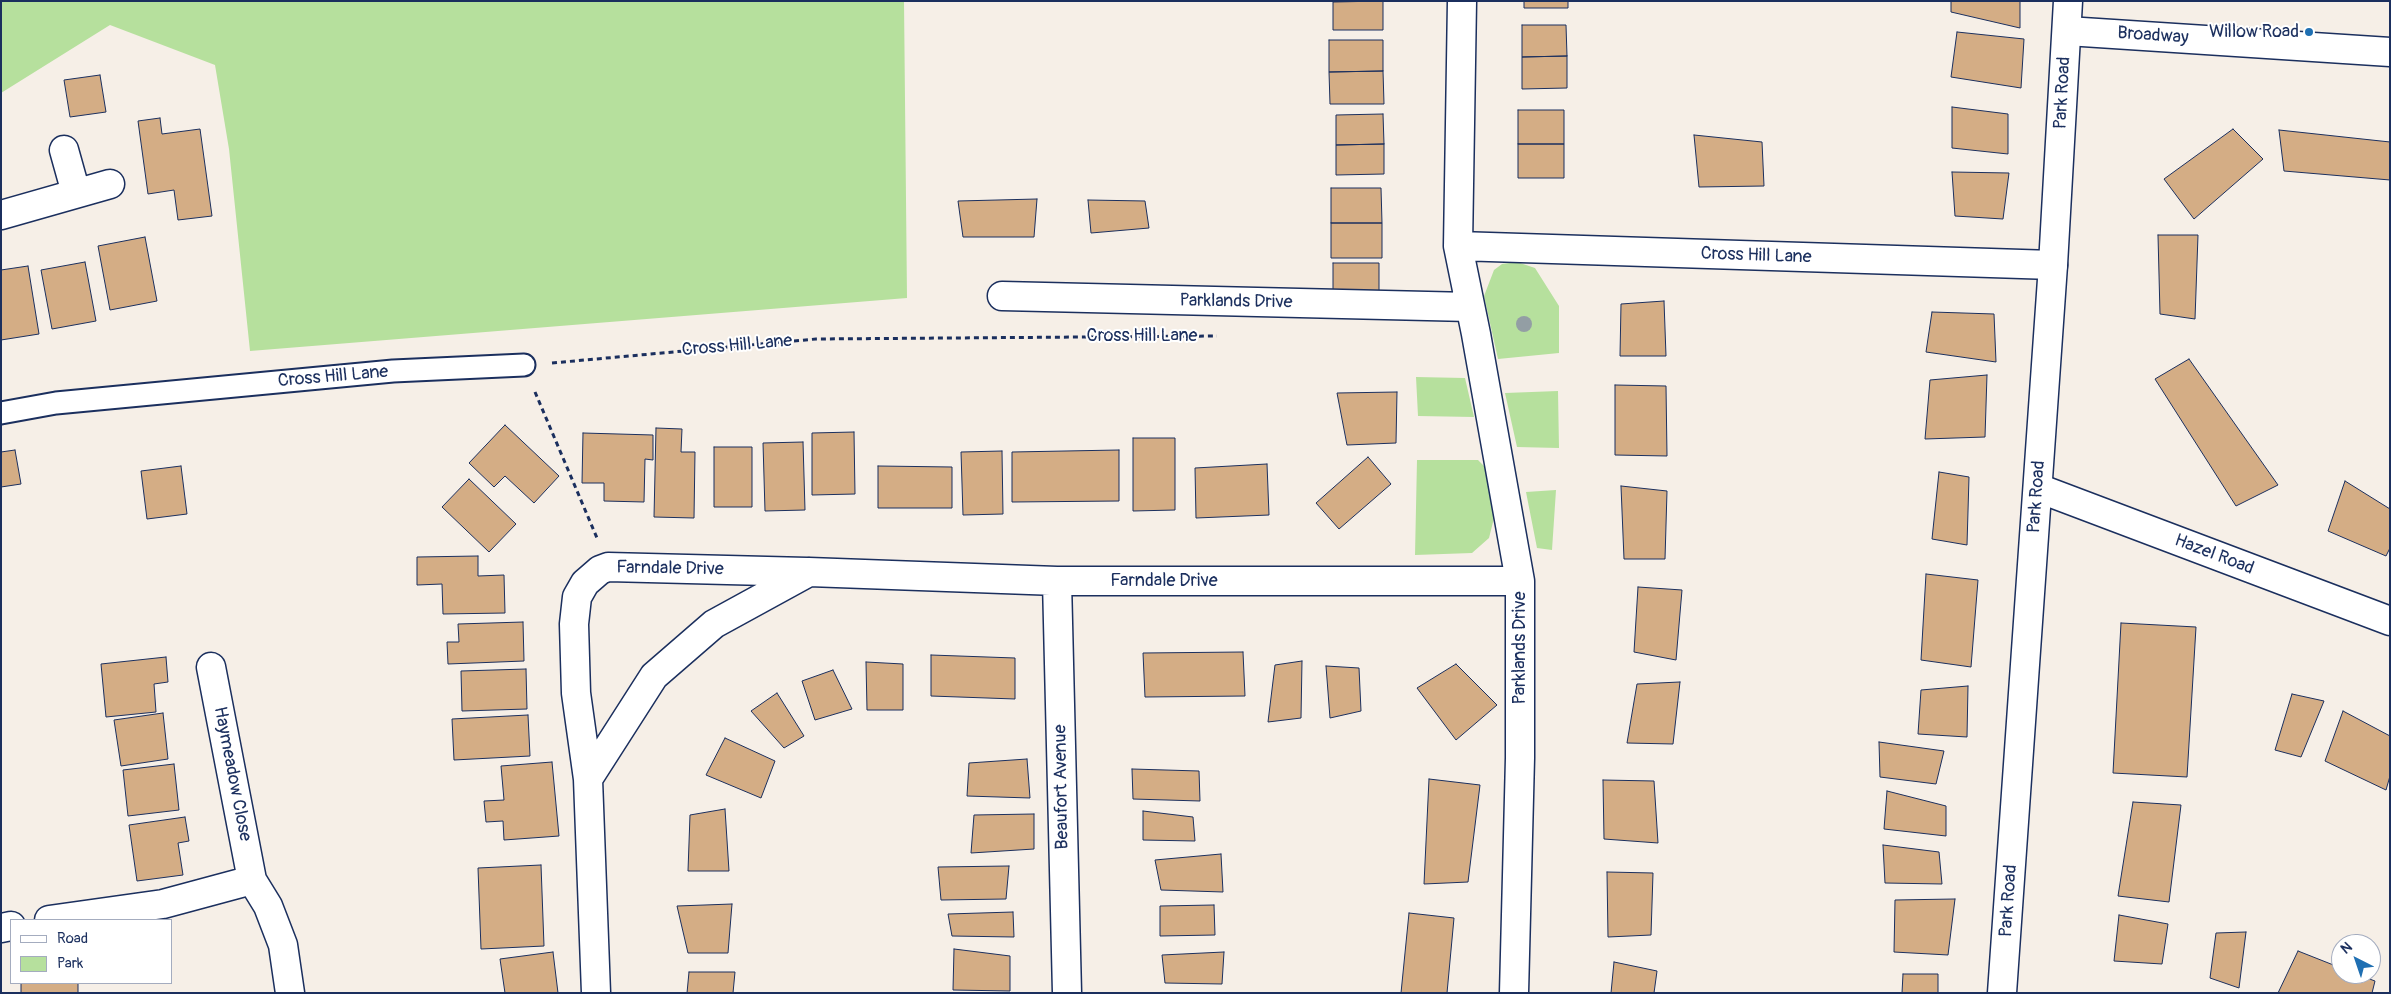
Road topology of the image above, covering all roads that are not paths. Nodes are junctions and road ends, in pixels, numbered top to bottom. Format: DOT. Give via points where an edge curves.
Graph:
graph roads {
  1 [pos="1462,1"];
  2 [pos="2068,1"];
  3 [pos="2067,31"];
  4 [pos="2390,52"];
  5 [pos="64,150"];
  6 [pos="110,184"];
  7 [pos="76,193"];
  8 [pos="1,215"];
  9 [pos="1458,246"];
  10 [pos="2054,265"];
  11 [pos="1002,296"];
  12 [pos="1470,308"];
  13 [pos="524,366"];
  14 [pos="1,413"];
  15 [pos="2038,488"];
  16 [pos="809,572"];
  17 [pos="1057,580"];
  18 [pos="1520,581"];
  19 [pos="2390,622"];
  20 [pos="211,668"];
  21 [pos="588,779"];
  22 [pos="252,880"];
  23 [pos="56,919"];
  24 [pos="290,993"];
  25 [pos="596,993"];
  26 [pos="1067,993"];
  27 [pos="1514,993"];
  28 [pos="2002,993"];
  1 -- 9 [label="street, Parklands Drive"];
  2 -- 3 [label="street, Park Road"];
  3 -- 4 [label="street, Broadway"];
  3 -- 10 [label="street, Park Road"];
  5 -- 7 [label="street"];
  6 -- 7 [label="street"];
  7 -- 8 [label="street"];
  9 -- 10 [label="street, Cross Hill Lane"];
  9 -- 12 [label="street, Parklands Drive"];
  10 -- 15 [label="street, Park Road"];
  11 -- 12 [label="street, Parklands Drive"];
  12 -- 18 [label="street, Parklands Drive"];
  13 -- 14 [label="lane, Cross Hill Lane" via="373,373 56,403"];
  15 -- 19 [label="street, Hazel Road"];
  15 -- 28 [label="street, Park Road"];
  16 -- 17 [label="street, Farndale Drive"];
  16 -- 21 [label="street" via="714,624 654,676"];
  16 -- 21 [label="street, Farndale Drive" via="608,567 585,583 577,597 574,624 576,693"];
  17 -- 18 [label="street, Farndale Drive"];
  17 -- 26 [label="street, Beaufort Avenue"];
  18 -- 27 [label="street, Parklands Drive" via="1520,758"];
  20 -- 22 [label="street, Haymeadow Close"];
  21 -- 25 [label="street, Farndale Drive"];
  22 -- 23 [label="street" via="163,904"];
  22 -- 24 [label="street, Haymeadow Close" via="268,906 283,945"];
}
